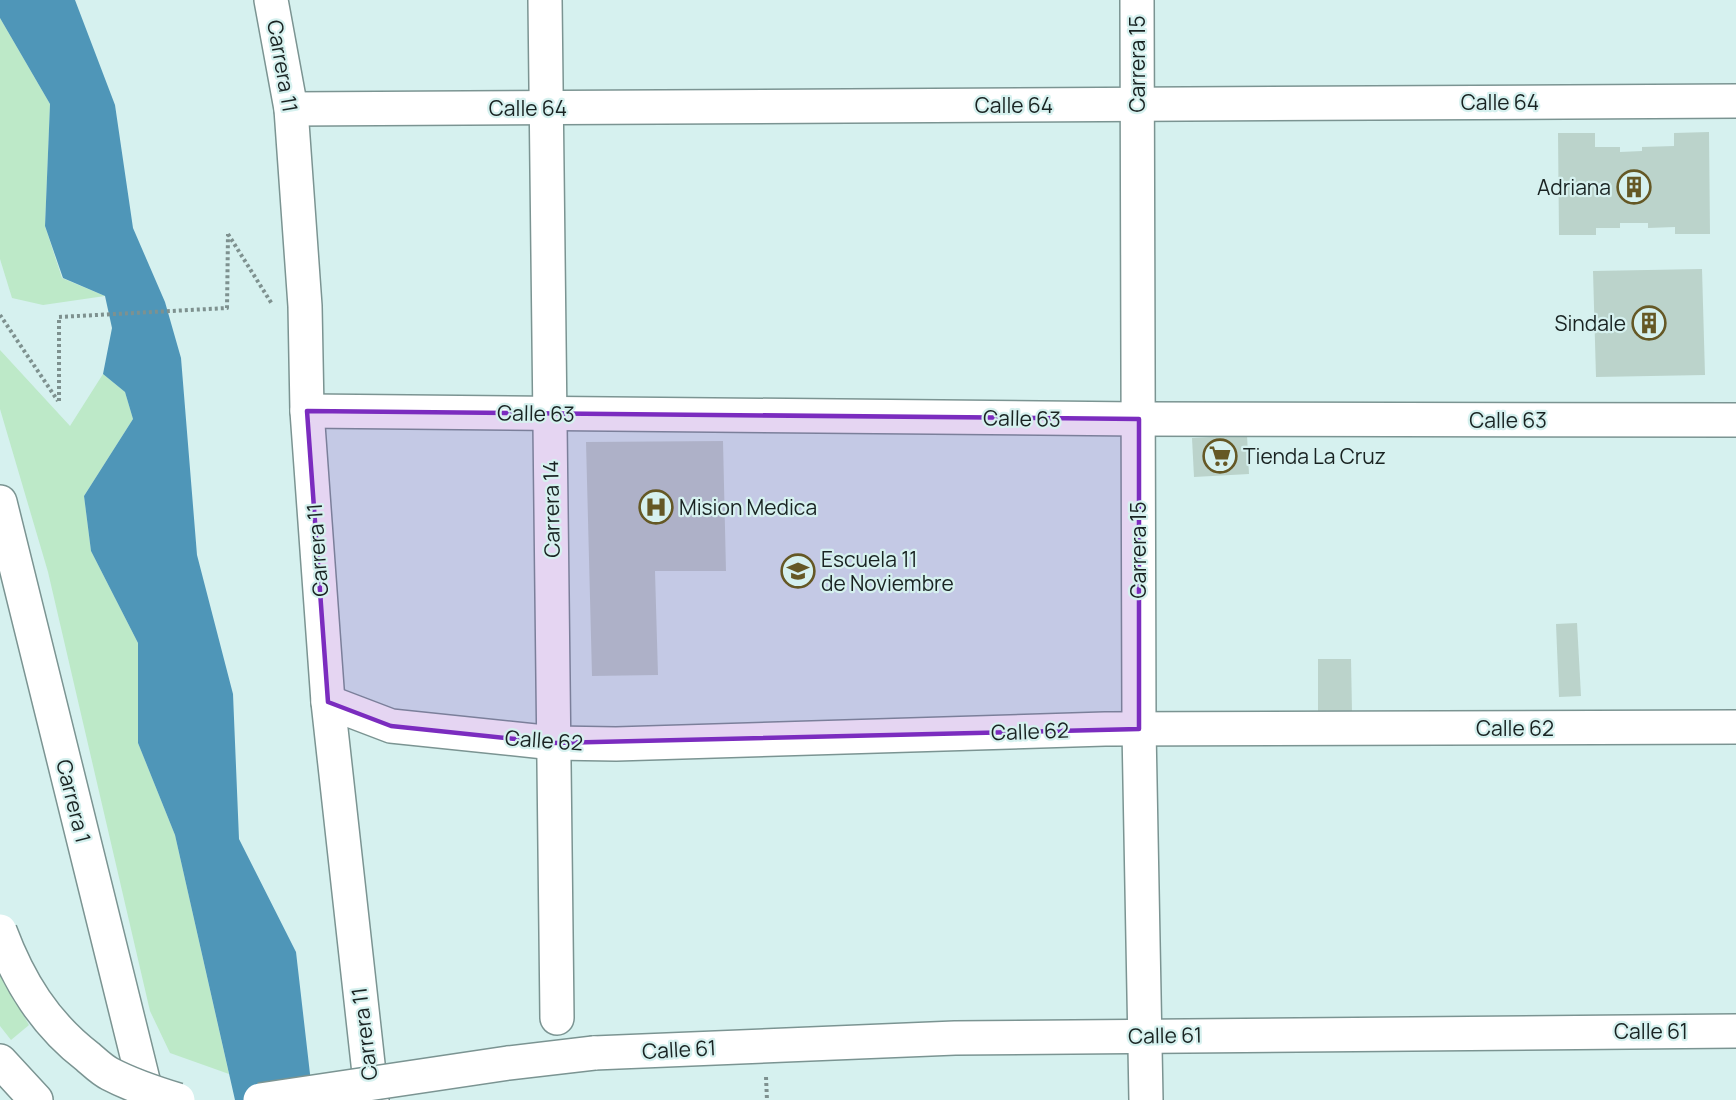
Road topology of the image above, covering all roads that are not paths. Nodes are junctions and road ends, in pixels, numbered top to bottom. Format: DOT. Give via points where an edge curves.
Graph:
graph roads {
  1 [pos="271,0"];
  2 [pos="545,0"];
  3 [pos="1137,0"];
  4 [pos="1736,101"];
  5 [pos="1137,104"];
  6 [pos="546,108"];
  7 [pos="291,109"];
  8 [pos="307,411"];
  9 [pos="550,413"];
  10 [pos="1139,419"];
  11 [pos="1736,420"];
  12 [pos="0,502"];
  13 [pos="328,702"];
  14 [pos="1736,727"];
  15 [pos="1139,729"];
  16 [pos="554,743"];
  17 [pos="0,931"];
  18 [pos="557,1018"];
  19 [pos="1736,1031"];
  20 [pos="1145,1035"];
  21 [pos="0,1061"];
  22 [pos="36,1100"];
  23 [pos="148,1100"];
  24 [pos="178,1100"];
  25 [pos="260,1100"];
  26 [pos="372,1100"];
  27 [pos="1146,1100"];
  1 -- 7 [label="street, Carrera 11"];
  2 -- 6 [label="street, Carrera 14"];
  3 -- 5 [label="street, Carrera 15"];
  4 -- 5 [label="street, Calle 64"];
  5 -- 6 [label="street, Calle 64"];
  5 -- 10 [label="street, Carrera 15"];
  6 -- 7 [label="street, Calle 64"];
  6 -- 9 [label="street, Carrera 14"];
  7 -- 8 [label="street, Carrera 11" via="305,306"];
  8 -- 9 [label="street, Calle 63"];
  8 -- 13 [label="street, Carrera 11"];
  9 -- 10 [label="street, Calle 63"];
  9 -- 16 [label="street, Carrera 14"];
  10 -- 11 [label="street, Calle 63"];
  10 -- 15 [label="street, Carrera 15"];
  12 -- 23 [label="street, Carrera 1"];
  13 -- 16 [label="street, Calle 62" via="391,726"];
  13 -- 26 [label="street, Carrera 11"];
  14 -- 15 [label="street, Calle 62"];
  15 -- 16 [label="street, Calle 62"];
  15 -- 20 [label="street, Carrera 15"];
  16 -- 18 [label="street, Carrera 14"];
  17 -- 24 [label="street, bridge" via="24,983 61,1035 108,1073"];
  19 -- 20 [label="street, Calle 61"];
  20 -- 25 [label="street, Calle 61, bridge" via="955,1038 594,1053"];
  20 -- 27 [label="street, Carrera 15"];
  21 -- 22 [label="street"];
}
